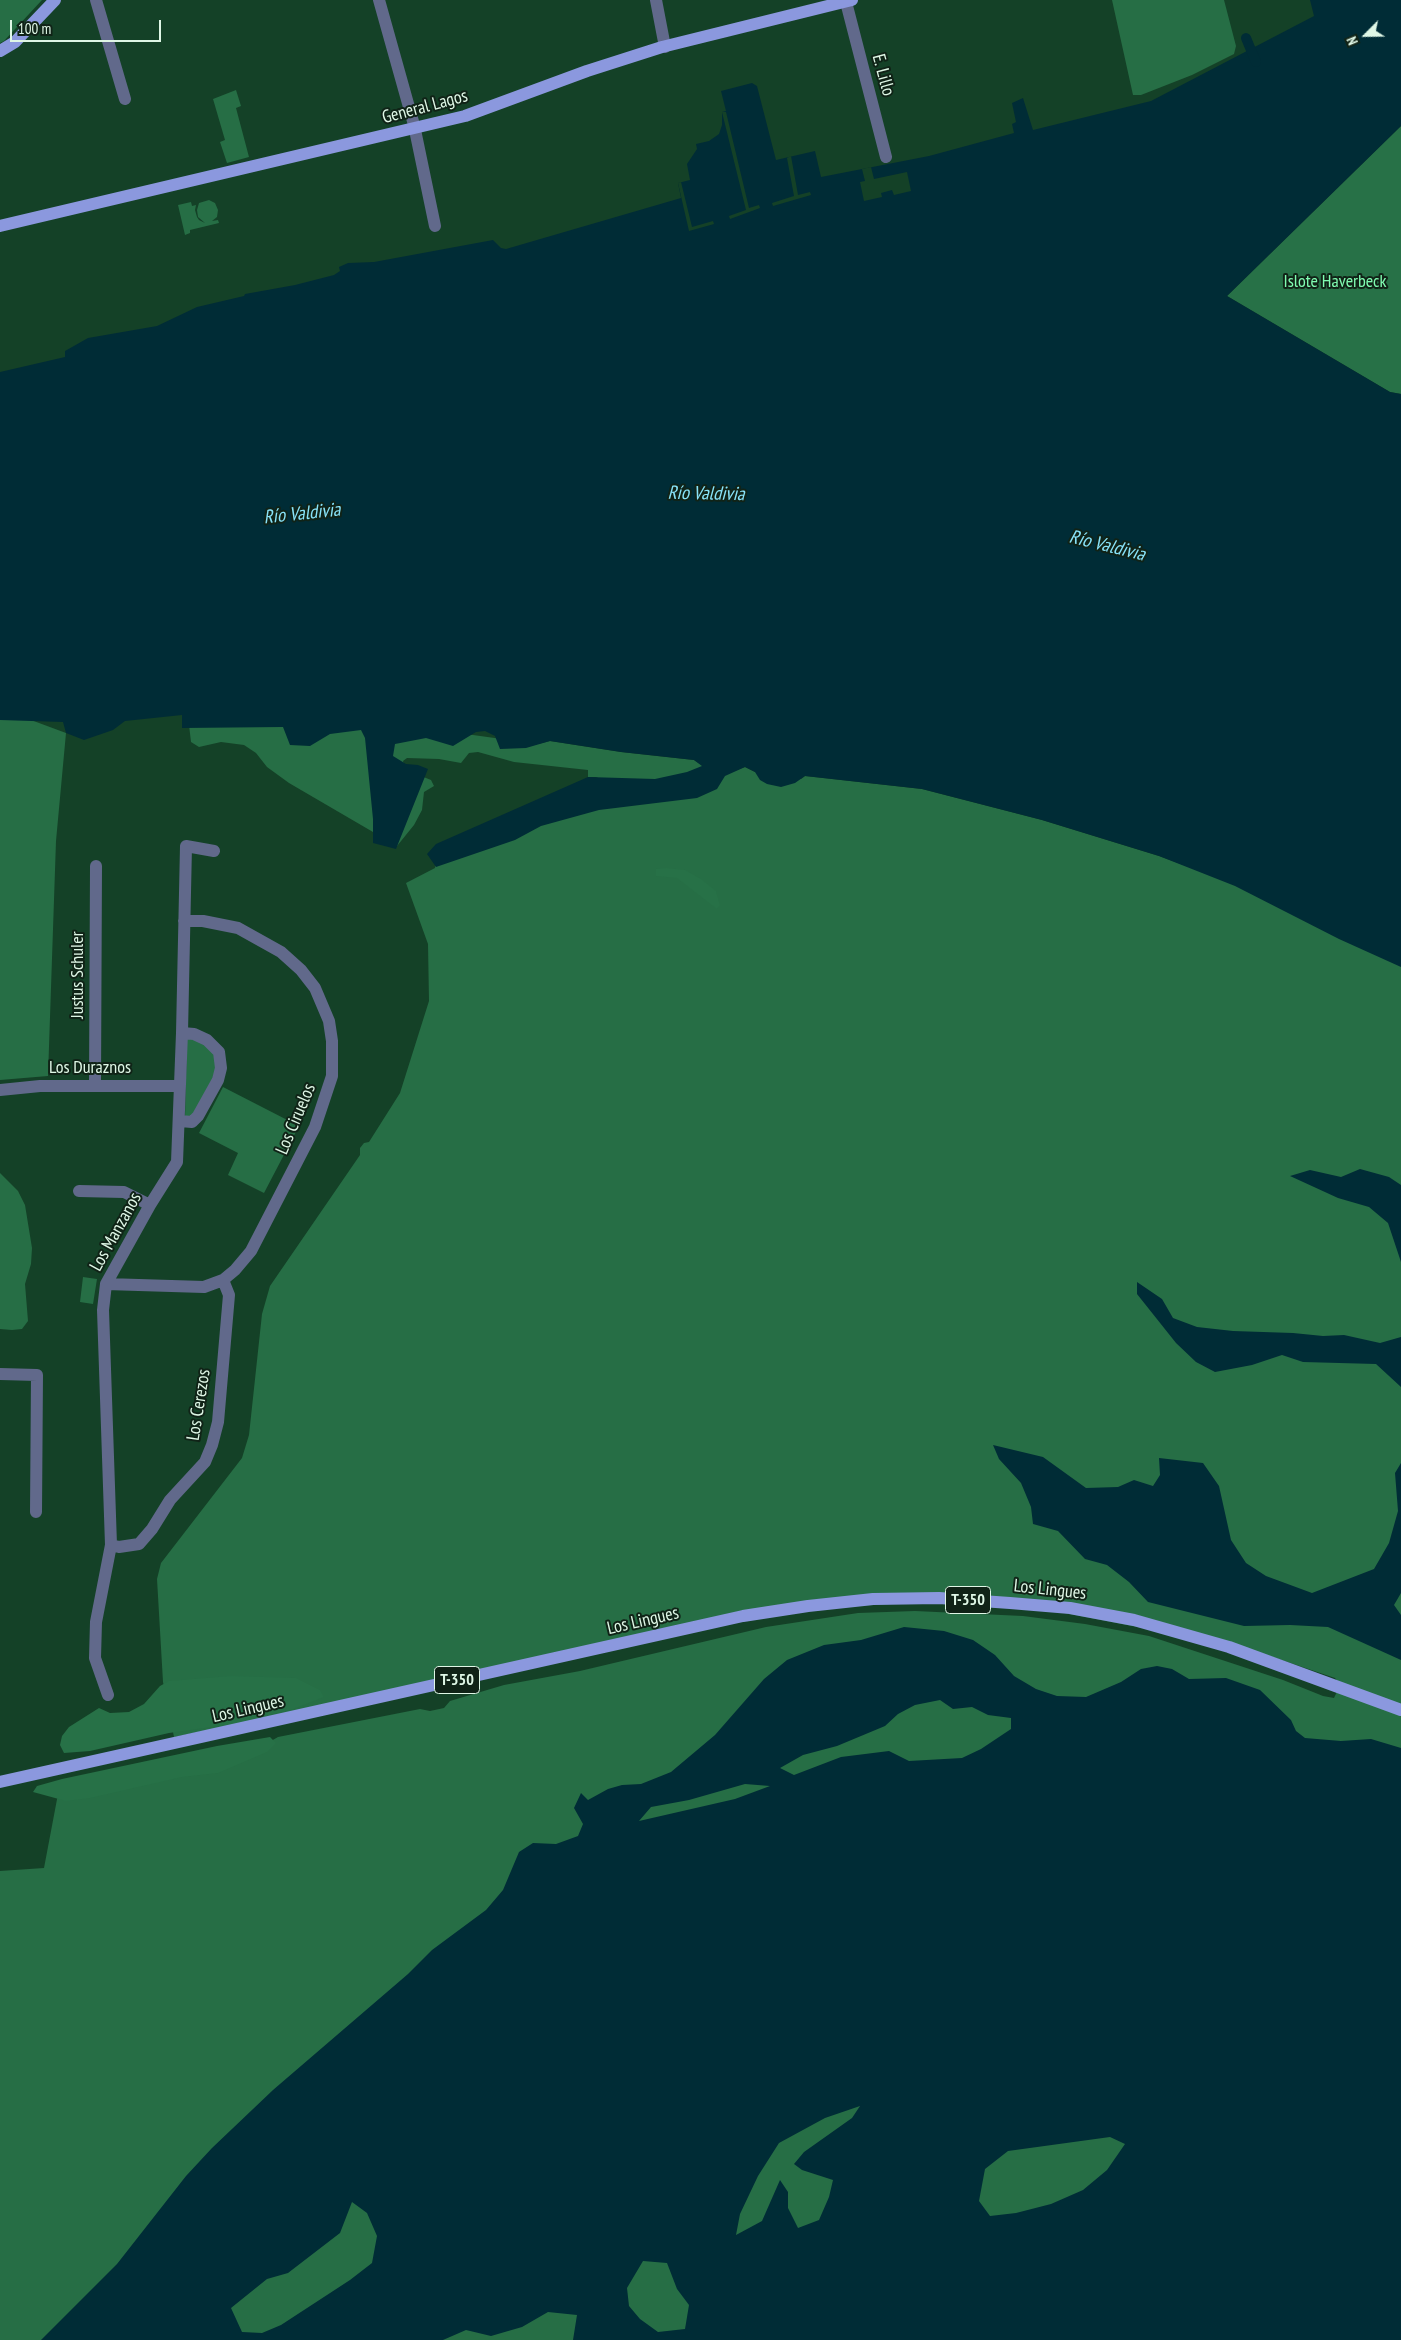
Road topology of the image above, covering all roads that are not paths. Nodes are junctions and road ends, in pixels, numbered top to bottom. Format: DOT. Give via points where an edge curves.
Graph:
graph roads {
  1 [pos="55,0"];
  2 [pos="96,0"];
  3 [pos="379,0"];
  4 [pos="656,0"];
  5 [pos="849,1"];
  6 [pos="665,46"];
  7 [pos="0,51"];
  8 [pos="125,99"];
  9 [pos="415,129"];
  10 [pos="886,157"];
  11 [pos="0,226"];
  12 [pos="435,226"];
  13 [pos="214,851"];
  14 [pos="96,866"];
  15 [pos="184,921"];
  16 [pos="182,1033"];
  17 [pos="95,1085"];
  18 [pos="180,1086"];
  19 [pos="0,1090"];
  20 [pos="180,1121"];
  21 [pos="79,1191"];
  22 [pos="150,1204"];
  23 [pos="223,1280"];
  24 [pos="106,1284"];
  25 [pos="0,1374"];
  26 [pos="36,1512"];
  27 [pos="110,1545"];
  28 [pos="108,1695"];
  29 [pos="1401,1710"];
  30 [pos="0,1782"];
  1 -- 7 [label="main road" via="15,42"];
  2 -- 8 [label="street"];
  3 -- 9 [label="street"];
  4 -- 6 [label="street"];
  5 -- 6 [label="main road, General Lagos"];
  5 -- 10 [label="street, E. Lillo"];
  6 -- 9 [label="main road, General Lagos" via="587,70 465,116"];
  9 -- 11 [label="main road, General Lagos"];
  9 -- 12 [label="street"];
  13 -- 15 [label="street, Los Manzanos" via="186,846"];
  14 -- 17 [label="street, Justus Schuler"];
  15 -- 16 [label="street, Los Manzanos"];
  15 -- 23 [label="street, Los Ciruelos" via="238,928 281,952 315,988 329,1021 332,1041 332,1076 315,1127 250,1251"];
  16 -- 18 [label="street, Los Manzanos"];
  16 -- 20 [label="street" via="207,1040 220,1052 221,1068 198,1116 192,1122"];
  17 -- 18 [label="street, Los Duraznos"];
  17 -- 19 [label="street, Los Duraznos"];
  18 -- 20 [label="street, Los Manzanos"];
  20 -- 22 [label="street, Los Manzanos" via="177,1162"];
  21 -- 22 [label="street" via="124,1192"];
  22 -- 24 [label="street, Los Manzanos"];
  23 -- 24 [label="street, Los Ciruelos" via="204,1287"];
  23 -- 27 [label="street, Los Cerezos" via="229,1295 225,1345 218,1422 209,1454 170,1500 139,1544"];
  24 -- 27 [label="street, Los Manzanos" via="103,1310"];
  25 -- 26 [label="street" via="37,1374"];
  27 -- 28 [label="street, Los Manzanos" via="96,1622 95,1658"];
  29 -- 30 [label="main road, Los Lingues / T-350" via="1229,1646 1166,1628 1070,1608 939,1598 841,1602 743,1616"];
}
